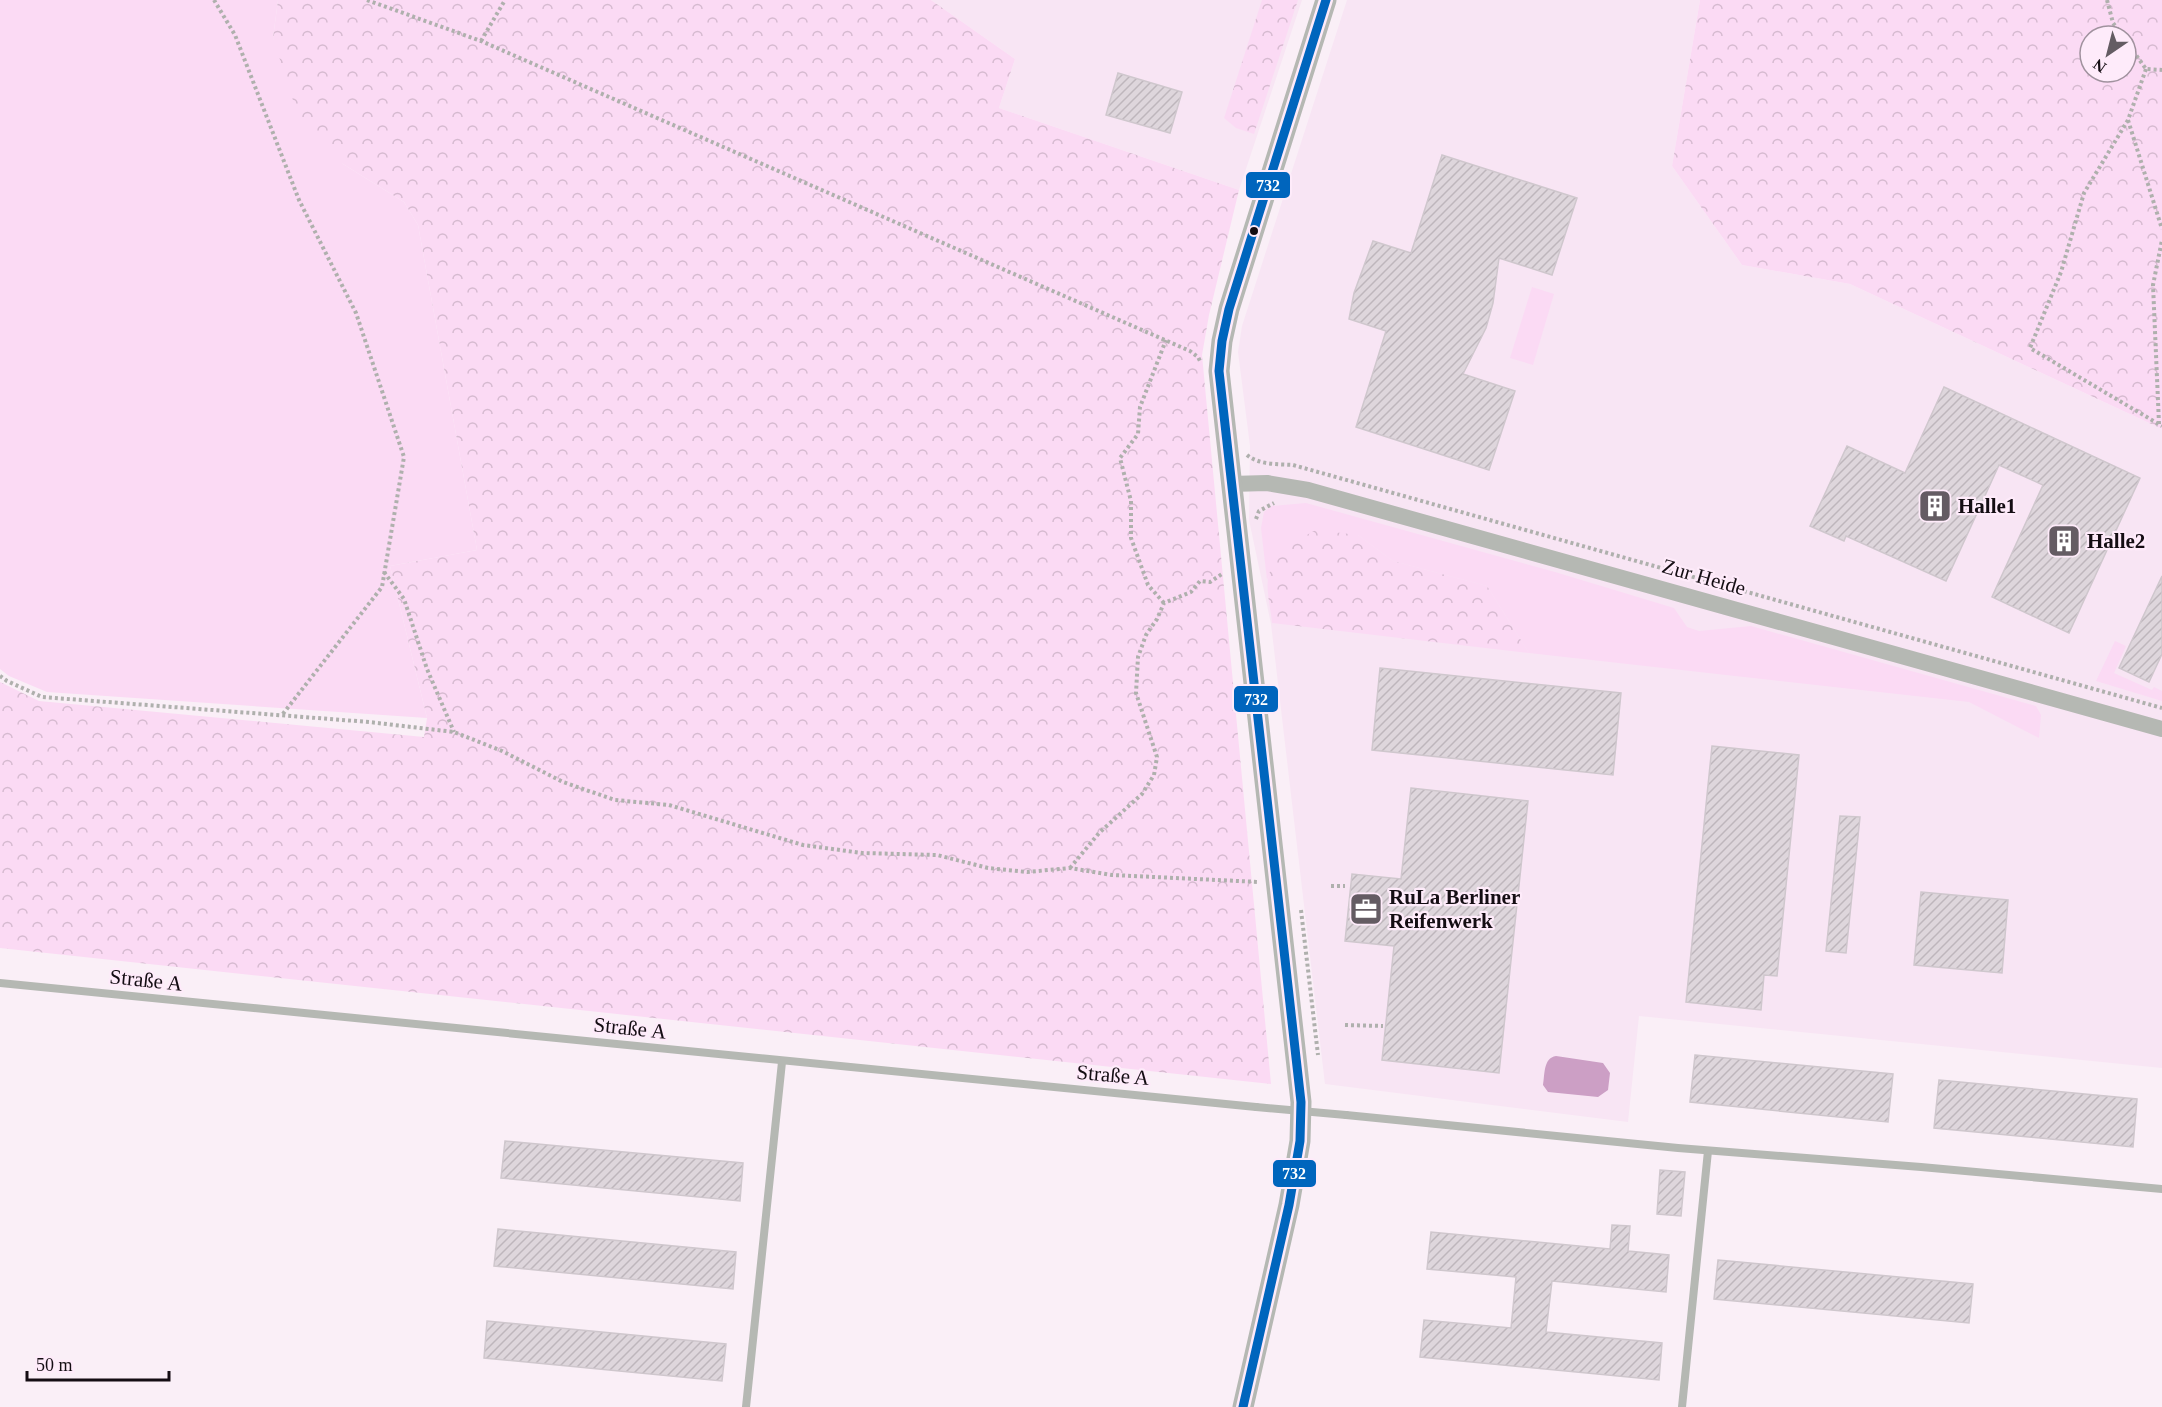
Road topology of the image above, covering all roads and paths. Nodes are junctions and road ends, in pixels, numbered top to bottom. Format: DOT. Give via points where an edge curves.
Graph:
graph roads {
  1 [pos="214,0"];
  2 [pos="368,0"];
  3 [pos="505,0"];
  4 [pos="1326,0"];
  5 [pos="2107,0"];
  6 [pos="2114,24"];
  7 [pos="481,41"];
  8 [pos="2138,58"];
  9 [pos="2146,69"];
  10 [pos="2162,70"];
  11 [pos="2128,120"];
  12 [pos="2162,229"];
  13 [pos="2162,240"];
  14 [pos="1166,340"];
  15 [pos="1202,366"];
  16 [pos="2160,425"];
  17 [pos="1246,455"];
  18 [pos="1285,464"];
  19 [pos="1231,484"];
  20 [pos="1284,484"];
  21 [pos="1256,521"];
  22 [pos="1240,562"];
  23 [pos="384,572"];
  24 [pos="1164,603"];
  25 [pos="0,676"];
  26 [pos="2162,708"];
  27 [pos="282,716"];
  28 [pos="2162,729"];
  29 [pos="454,732"];
  30 [pos="1070,868"];
  31 [pos="1277,883"];
  32 [pos="1330,886"];
  33 [pos="1345,886"];
  34 [pos="1301,905"];
  35 [pos="0,983"];
  36 [pos="1345,1025"];
  37 [pos="1383,1026"];
  38 [pos="1318,1055"];
  39 [pos="782,1062"];
  40 [pos="1708,1151"];
  41 [pos="2162,1189"];
  42 [pos="746,1407"];
  43 [pos="1243,1407"];
  44 [pos="1682,1407"];
  1 -- 23 [label="path" via="235,35 299,200 356,313 404,457"];
  2 -- 7 [label="path"];
  3 -- 7 [label="path"];
  4 -- 19 [label="street" via="1222,341 1219,371"];
  5 -- 6 [label="path"];
  7 -- 14 [label="path"];
  8 -- 9 [label="path"];
  9 -- 10 [label="path"];
  9 -- 11 [label="path"];
  11 -- 12 [label="path"];
  11 -- 16 [label="path" via="2084,193 2061,272 2030,348"];
  13 -- 16 [label="path" via="2153,285"];
  14 -- 15 [label="path" via="1190,351"];
  14 -- 24 [label="path" via="1140,407 1138,434 1120,458 1131,501 1131,538 1149,585"];
  17 -- 18 [label="path" via="1253,460"];
  18 -- 20 [label="path"];
  18 -- 26 [label="path"];
  19 -- 20 [label="street, Zur Heide"];
  19 -- 22 [label="street"];
  20 -- 21 [label="path" via="1283,501 1259,511"];
  20 -- 28 [label="street, Zur Heide"];
  22 -- 24 [label="path" via="1210,582 1200,582 1181,598"];
  22 -- 31 [label="street"];
  23 -- 27 [label="path" via="382,587"];
  23 -- 29 [label="path" via="404,599 427,669"];
  24 -- 30 [label="path" via="1138,657 1136,693 1157,758 1154,775 1142,794 1099,833"];
  25 -- 27 [label="path" via="42,697"];
  27 -- 29 [label="path"];
  29 -- 30 [label="path" via="563,782 615,800 669,806 803,845 862,853 937,855 988,868 1027,872"];
  30 -- 31 [label="path" via="1112,875"];
  31 -- 43 [label="street" via="1298,1071 1300,1141"];
  32 -- 33 [label="path"];
  34 -- 38 [label="path"];
  35 -- 39 [label="lane, Straße A"];
  36 -- 37 [label="path"];
  39 -- 40 [label="lane, Straße A, bridge"];
  39 -- 42 [label="lane"];
  40 -- 41 [label="lane, Straße A"];
  40 -- 44 [label="lane"];
}
